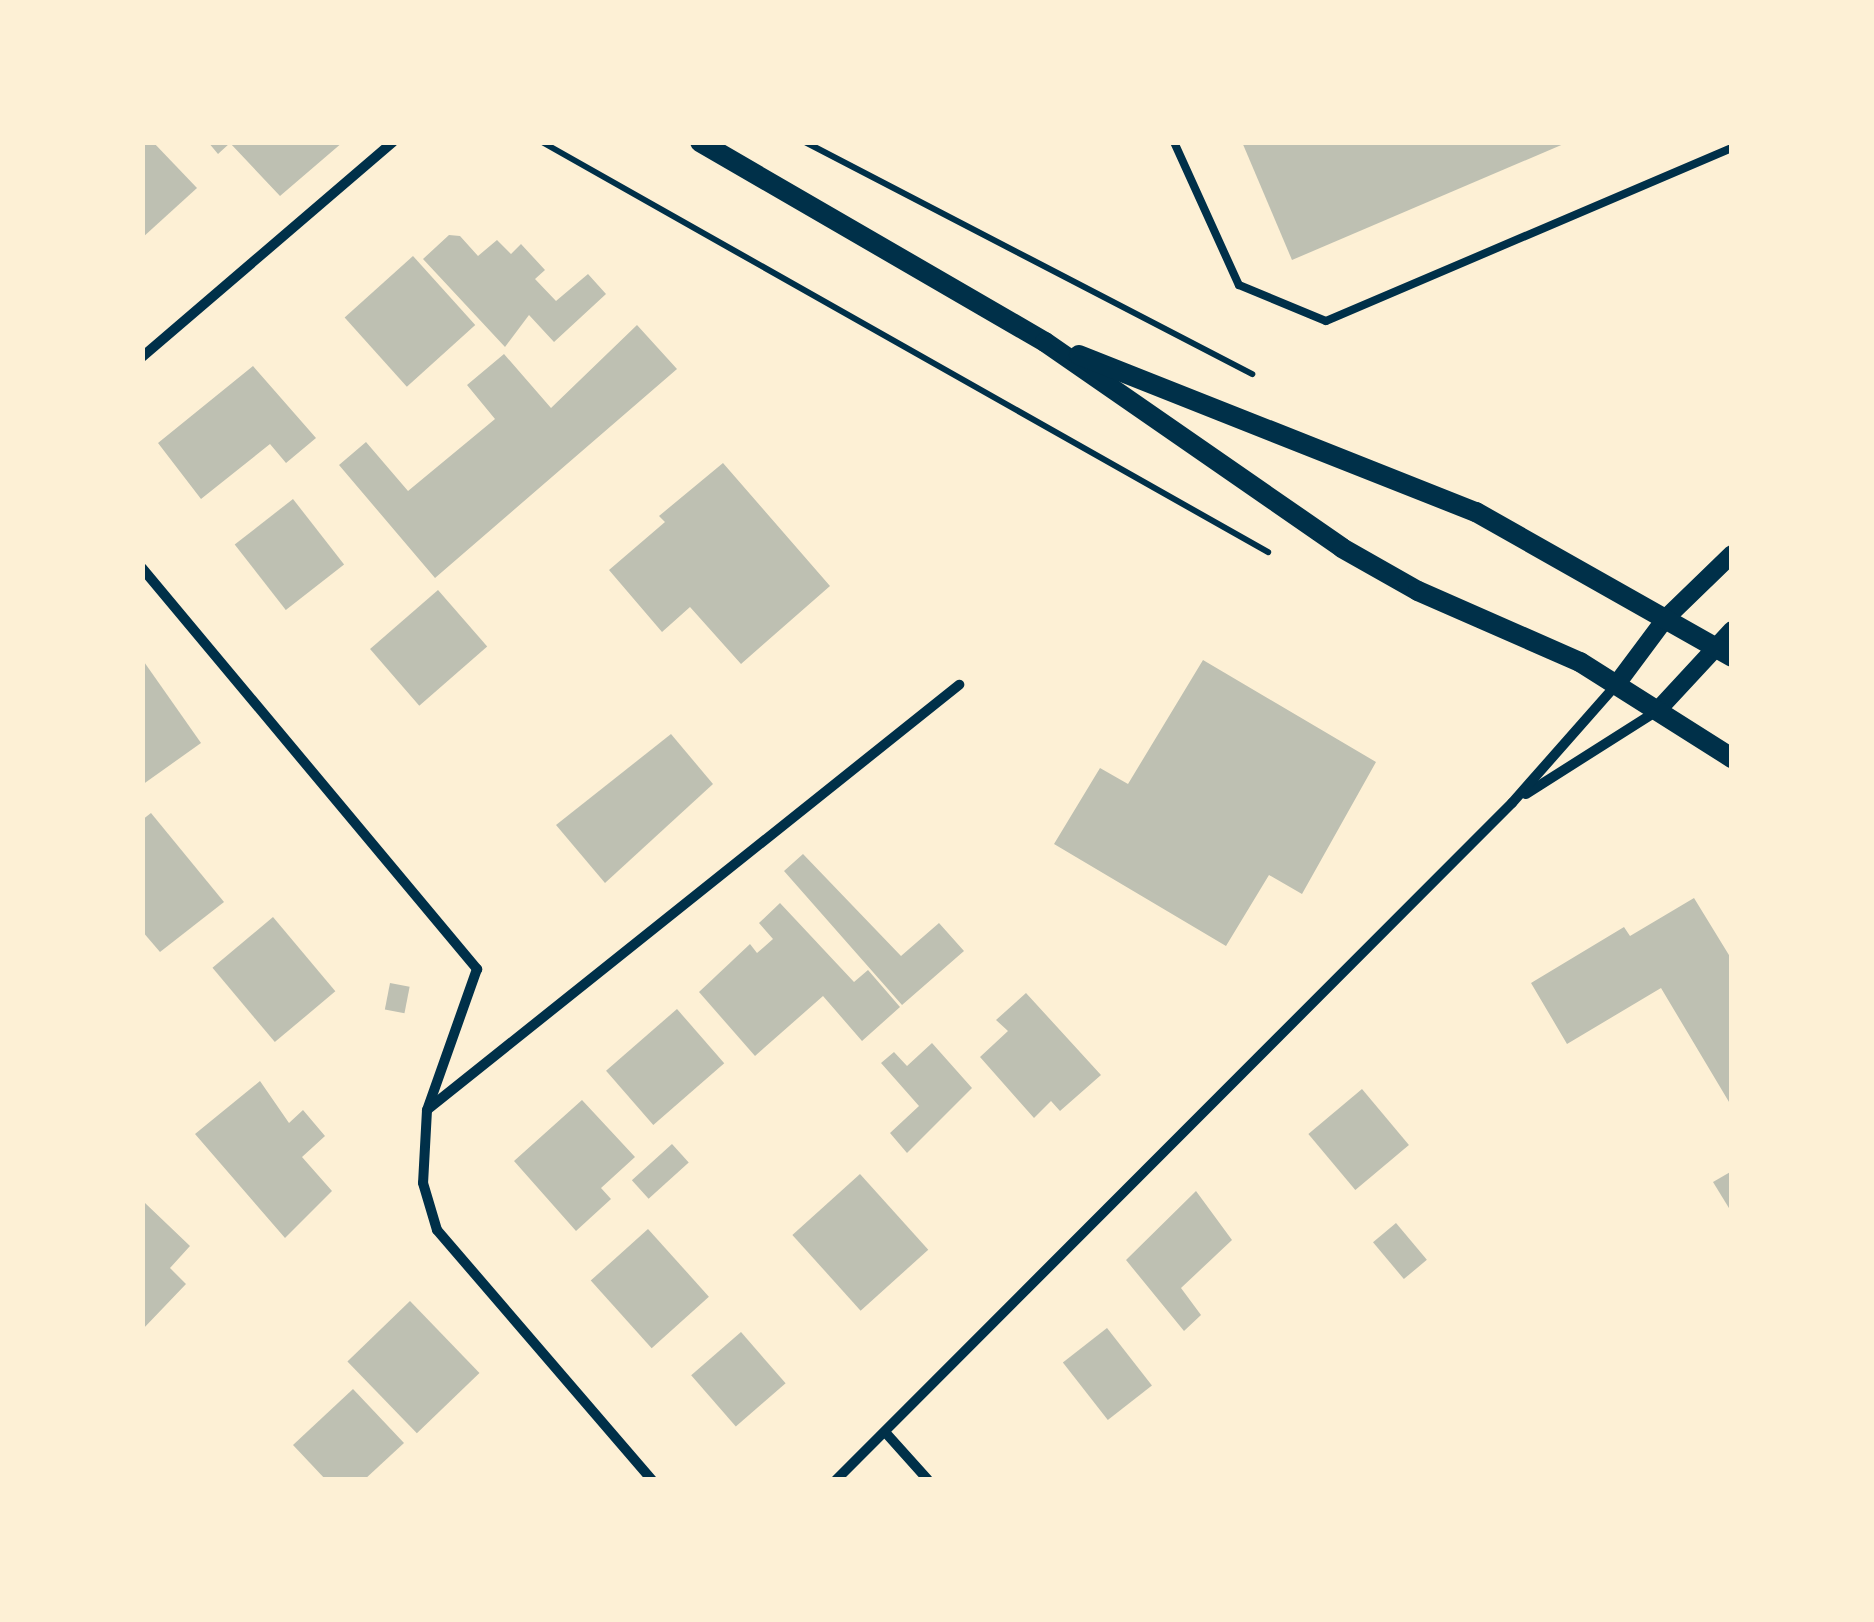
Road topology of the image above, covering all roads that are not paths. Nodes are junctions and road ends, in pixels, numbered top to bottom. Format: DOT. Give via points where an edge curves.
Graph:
graph roads {
  1 [pos="394,142"];
  2 [pos="700,142"];
  3 [pos="1174,142"];
  4 [pos="1732,148"];
  5 [pos="1045,342"];
  6 [pos="142,357"];
  7 [pos="1732,554"];
  8 [pos="142,568"];
  9 [pos="1666,618"];
  10 [pos="1732,630"];
  11 [pos="1722,652"];
  12 [pos="1616,684"];
  13 [pos="959,685"];
  14 [pos="1658,711"];
  15 [pos="1732,758"];
  16 [pos="1512,803"];
  17 [pos="427,1110"];
  18 [pos="885,1432"];
  19 [pos="652,1480"];
  20 [pos="836,1480"];
  21 [pos="928,1480"];
  1 -- 6 [label="street"];
  2 -- 5 [label="main road"];
  3 -- 4 [label="lane" via="1239,286 1326,320"];
  5 -- 9 [label="main road" via="1476,512"];
  5 -- 12 [label="main road" via="1342,548"];
  7 -- 9 [label="street"];
  8 -- 17 [label="street" via="477,969"];
  9 -- 11 [label="main road"];
  9 -- 12 [label="street"];
  10 -- 11 [label="street"];
  11 -- 14 [label="street"];
  12 -- 14 [label="main road"];
  12 -- 16 [label="street"];
  13 -- 17 [label="street"];
  14 -- 15 [label="main road"];
  14 -- 16 [label="street"];
  16 -- 18 [label="street"];
  17 -- 19 [label="street" via="423,1183 437,1230"];
  18 -- 20 [label="street"];
  18 -- 21 [label="street"];
}
